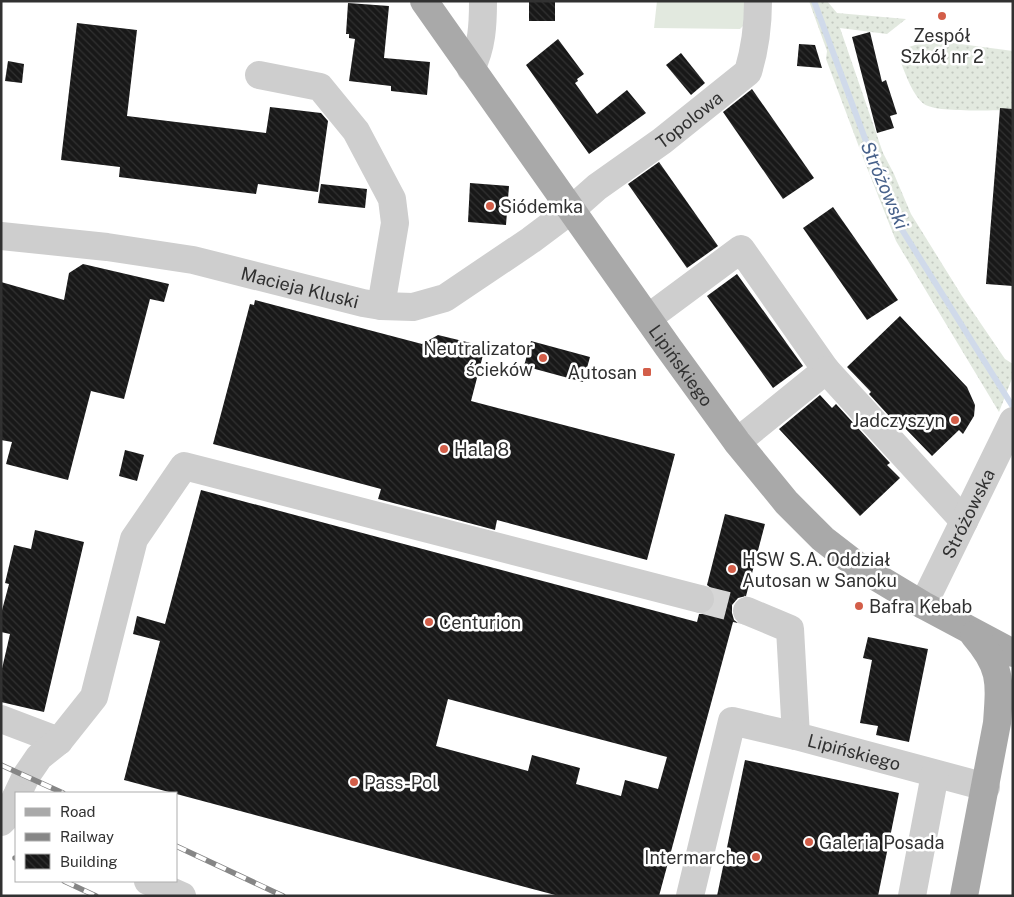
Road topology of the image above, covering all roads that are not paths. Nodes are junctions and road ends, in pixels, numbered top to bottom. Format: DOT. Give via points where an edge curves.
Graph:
graph roads {
  1 [pos="424,1"];
  2 [pos="483,1"];
  3 [pos="758,1"];
  4 [pos="471,69"];
  5 [pos="259,75"];
  6 [pos="571,210"];
  7 [pos="1,236"];
  8 [pos="381,306"];
  9 [pos="648,318"];
  10 [pos="826,370"];
  11 [pos="1012,422"];
  12 [pos="736,442"];
  13 [pos="964,520"];
  14 [pos="700,599"];
  15 [pos="923,605"];
  16 [pos="747,611"];
  17 [pos="968,628"];
  18 [pos="1013,653"];
  19 [pos="1013,694"];
  20 [pos="1,719"];
  21 [pos="997,723"];
  22 [pos="796,736"];
  23 [pos="59,741"];
  24 [pos="935,774"];
  25 [pos="986,787"];
  26 [pos="20,792"];
  27 [pos="150,882"];
  28 [pos="970,893"];
  29 [pos="182,896"];
  30 [pos="690,896"];
  31 [pos="912,896"];
  1 -- 4 [label="main road, Lipińskiego"];
  2 -- 4 [label="street" via="482,36 478,56"];
  3 -- 6 [label="street, Topolowa" via="753,57 748,72"];
  4 -- 6 [label="main road, Lipińskiego"];
  5 -- 8 [label="street" via="320,87 356,131 392,199 395,223"];
  6 -- 8 [label="street, Macieja Kluski" via="445,298 414,307"];
  6 -- 9 [label="main road, Lipińskiego"];
  7 -- 8 [label="street, Macieja Kluski" via="193,260"];
  9 -- 10 [label="street" via="741,249"];
  9 -- 12 [label="main road, Lipińskiego"];
  10 -- 12 [label="street"];
  10 -- 13 [label="street"];
  11 -- 13 [label="street, Stróżowska"];
  12 -- 15 [label="main road, Lipińskiego" via="787,503 823,539 858,566"];
  13 -- 15 [label="street, Stróżowska"];
  14 -- 23 [label="street" via="184,466 134,539 94,697"];
  15 -- 17 [label="main road, Lipińskiego"];
  16 -- 22 [label="street, Lipińskiego" via="790,628"];
  17 -- 18 [label="main road, Lipińskiego"];
  17 -- 21 [label="main road" via="994,662 999,679"];
  19 -- 21 [label="main road"];
  20 -- 23 [label="street"];
  21 -- 25 [label="main road"];
  22 -- 24 [label="street, Lipińskiego"];
  22 -- 30 [label="street" via="732,720"];
  23 -- 26 [label="street" via="39,757"];
  24 -- 25 [label="street, Lipińskiego"];
  24 -- 31 [label="street"];
  25 -- 28 [label="main road"];
  27 -- 29 [label="street"];
}
